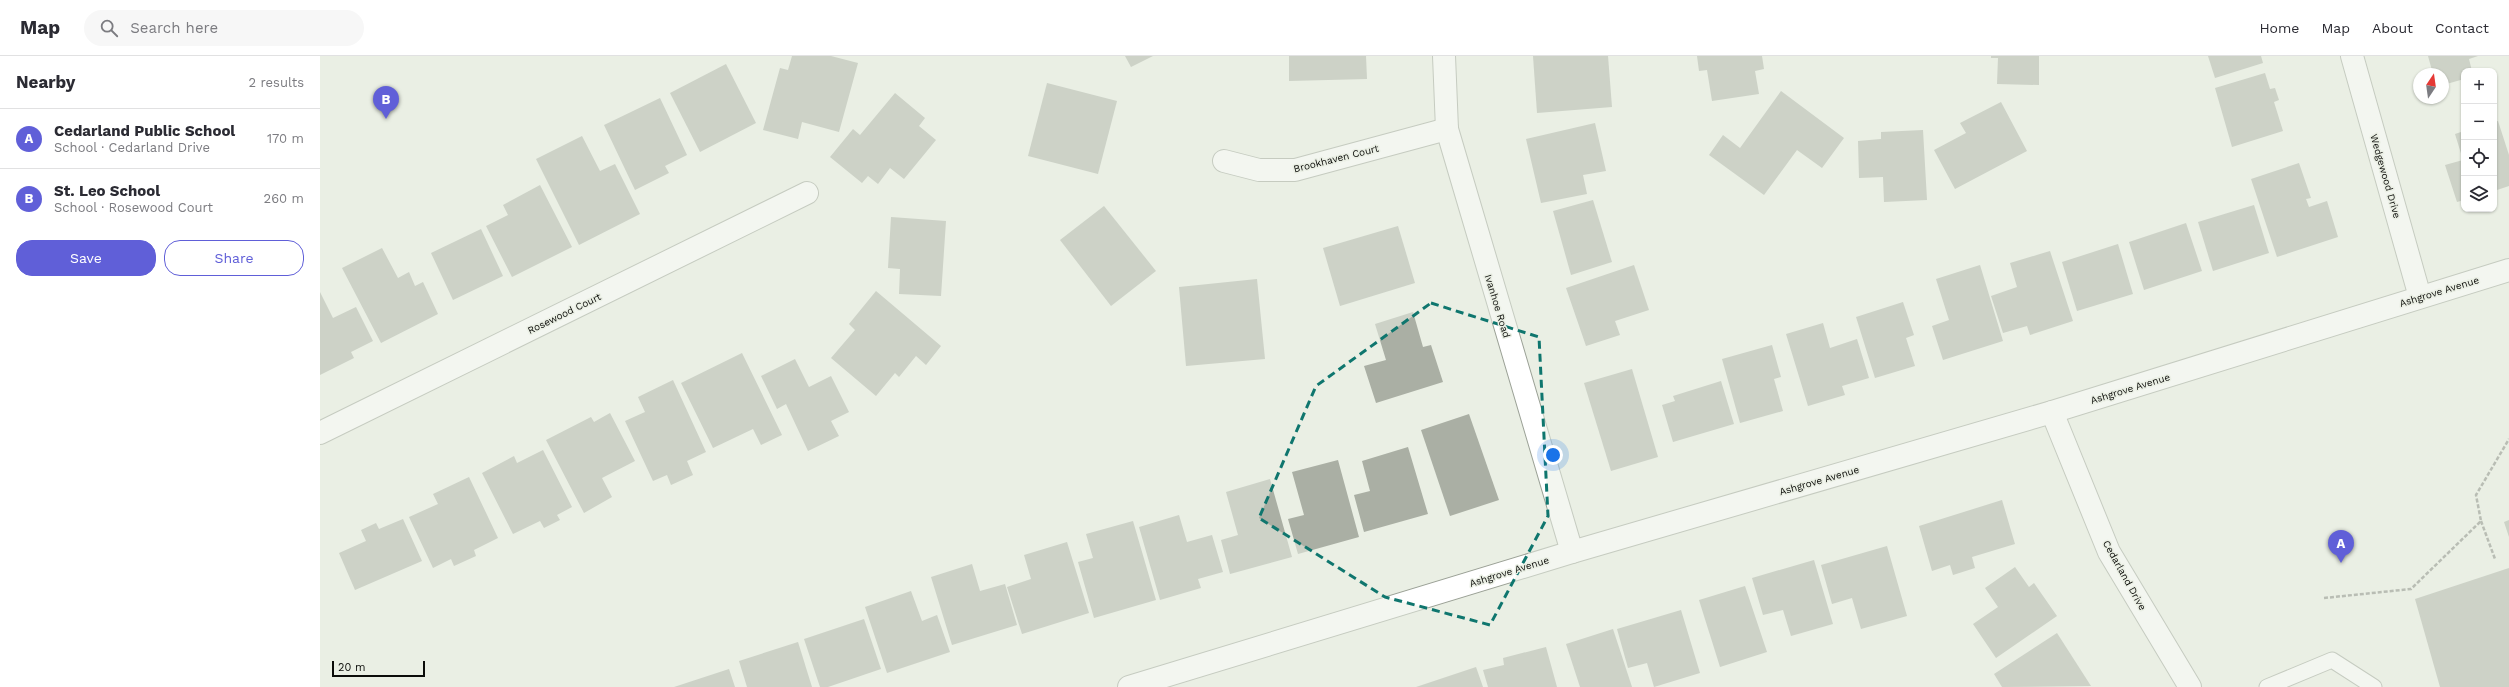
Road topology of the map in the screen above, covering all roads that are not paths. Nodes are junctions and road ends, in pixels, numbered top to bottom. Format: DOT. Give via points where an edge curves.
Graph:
graph roads {
  1 [pos="1444,56"];
  2 [pos="2352,56"];
  3 [pos="1447,129"];
  4 [pos="1224,161"];
  5 [pos="808,193"];
  6 [pos="2509,270"];
  7 [pos="2420,297"];
  8 [pos="2052,412"];
  9 [pos="320,433"];
  10 [pos="1572,552"];
  11 [pos="1129,687"];
  12 [pos="2190,687"];
  13 [pos="2267,687"];
  14 [pos="2374,687"];
  1 -- 3 [label="street, Ivanhoe Road"];
  2 -- 7 [label="street, Wedgewood Drive"];
  3 -- 4 [label="street, Brookhaven Court" via="1295,170 1259,170"];
  3 -- 10 [label="street, Ivanhoe Road"];
  5 -- 9 [label="street, Rosewood Court"];
  6 -- 7 [label="street, Ashgrove Avenue"];
  7 -- 8 [label="street, Ashgrove Avenue"];
  8 -- 10 [label="street, Ashgrove Avenue"];
  8 -- 12 [label="street, Cedarland Drive" via="2110,552"];
  10 -- 11 [label="street, Ashgrove Avenue"];
  13 -- 14 [label="lane" via="2332,660"];
}
